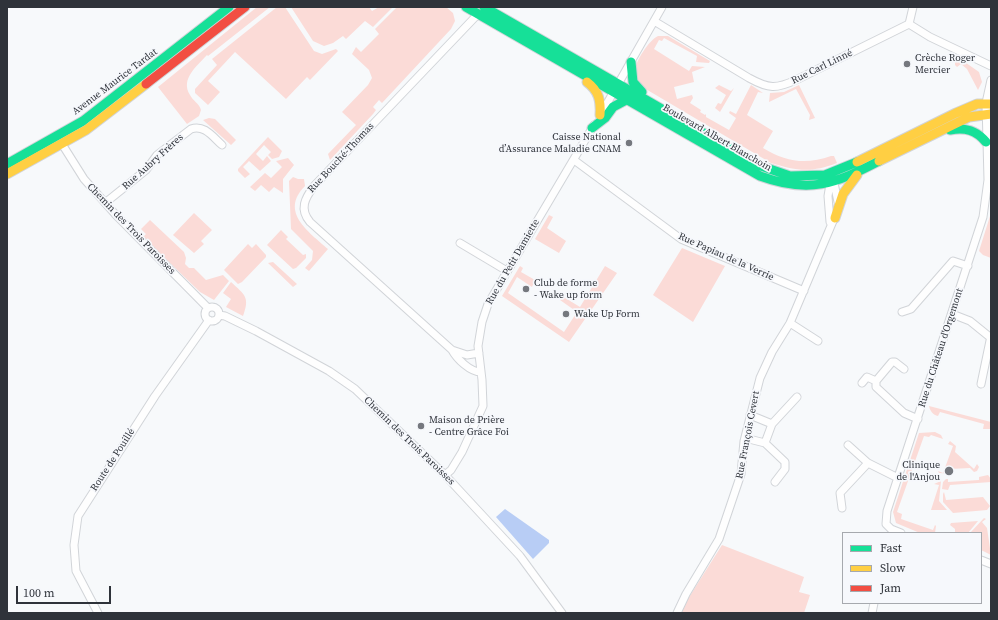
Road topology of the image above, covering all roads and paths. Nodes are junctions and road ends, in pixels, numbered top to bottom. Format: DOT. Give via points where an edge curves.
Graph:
graph roads {
  1 [pos="229,7"];
  2 [pos="245,7"];
  3 [pos="466,7"];
  4 [pos="662,7"];
  5 [pos="913,7"];
  6 [pos="480,9"];
  7 [pos="654,21"];
  8 [pos="909,24"];
  9 [pos="563,62"];
  10 [pos="631,62"];
  11 [pos="991,66"];
  12 [pos="991,80"];
  13 [pos="616,87"];
  14 [pos="628,99"];
  15 [pos="988,103"];
  16 [pos="669,113"];
  17 [pos="989,114"];
  18 [pos="600,115"];
  19 [pos="592,128"];
  20 [pos="925,138"];
  21 [pos="988,142"];
  22 [pos="62,144"];
  23 [pos="222,145"];
  24 [pos="574,160"];
  25 [pos="7,164"];
  26 [pos="862,170"];
  27 [pos="7,174"];
  28 [pos="830,180"];
  29 [pos="105,203"];
  30 [pos="835,218"];
  31 [pos="825,241"];
  32 [pos="460,243"];
  33 [pos="968,266"];
  34 [pos="507,271"];
  35 [pos="804,291"];
  36 [pos="208,308"];
  37 [pos="902,312"];
  38 [pos="952,314"];
  39 [pos="219,315"];
  40 [pos="208,320"];
  41 [pos="790,323"];
  42 [pos="991,337"];
  43 [pos="818,342"];
  44 [pos="452,350"];
  45 [pos="479,353"];
  46 [pos="904,369"];
  47 [pos="481,372"];
  48 [pos="876,381"];
  49 [pos="862,382"];
  50 [pos="981,384"];
  51 [pos="797,397"];
  52 [pos="750,415"];
  53 [pos="918,418"];
  54 [pos="772,424"];
  55 [pos="745,438"];
  56 [pos="765,443"];
  57 [pos="848,445"];
  58 [pos="868,463"];
  59 [pos="445,475"];
  60 [pos="898,478"];
  61 [pos="774,482"];
  62 [pos="842,508"];
  63 [pos="891,531"];
  64 [pos="98,613"];
  65 [pos="562,613"];
  66 [pos="677,613"];
  1 -- 25 [label="street, Avenue Maurice Tardat" via="83,121"];
  2 -- 22 [label="street, Avenue Maurice Tardat" via="105,116"];
  3 -- 6 [label="street, Boulevard Albert Blanchoin"];
  4 -- 7 [label="street, Rue du Petit Damiette"];
  5 -- 8 [label="street"];
  6 -- 9 [label="street, Boulevard Albert Blanchoin"];
  6 -- 13 [label="street, Boulevard Albert Blanchoin" via="503,17"];
  6 -- 44 [label="street, Rue Bouché-Thomas" via="314,186 305,198 304,206 310,222"];
  7 -- 8 [label="street, Rue Carl Linné" via="745,76 771,87 796,80"];
  7 -- 10 [label="street, Rue du Petit Damiette"];
  8 -- 11 [label="street"];
  9 -- 13 [label="street, Boulevard Albert Blanchoin"];
  9 -- 18 [label="street" via="568,71 598,91"];
  10 -- 13 [label="street, Rue du Petit Damiette"];
  10 -- 16 [label="street" via="633,85 640,92 668,106"];
  12 -- 15 [label="street, Rue du Château d'Orgemont"];
  13 -- 14 [label="street, Boulevard Albert Blanchoin"];
  13 -- 16 [label="street, Boulevard Albert Blanchoin"];
  13 -- 18 [label="street, Rue du Petit Damiette"];
  14 -- 19 [label="street" via="613,107 605,118"];
  14 -- 28 [label="street, Boulevard Albert Blanchoin" via="771,182 803,188"];
  15 -- 17 [label="street, Rue du Château d'Orgemont"];
  15 -- 28 [label="street" via="977,104 956,113 858,161 853,168"];
  16 -- 28 [label="street, Boulevard Albert Blanchoin" via="761,166 790,176"];
  17 -- 20 [label="street, Boulevard Albert Blanchoin" via="969,117"];
  17 -- 21 [label="street, Rue du Château d'Orgemont"];
  18 -- 19 [label="street, Rue du Petit Damiette"];
  19 -- 24 [label="street, Rue du Petit Damiette"];
  20 -- 21 [label="street" via="964,127 975,130"];
  20 -- 26 [label="street, Boulevard Albert Blanchoin"];
  21 -- 33 [label="street, Rue du Château d'Orgemont" via="988,180 983,217"];
  22 -- 27 [label="street, Avenue Maurice Tardat"];
  22 -- 29 [label="street, Chemin des Trois Paroisses" via="84,179"];
  23 -- 29 [label="street, Rue Aubry Frères" via="203,129 191,129 157,155 146,170"];
  24 -- 34 [label="street, Rue du Petit Damiette"];
  24 -- 35 [label="street, Rue Papiau de la Verrie" via="681,239"];
  26 -- 28 [label="street, Boulevard Albert Blanchoin"];
  26 -- 30 [label="street" via="843,194"];
  28 -- 30 [label="street, Rue François Cevert" via="838,195"];
  28 -- 31 [label="street, Rue François Cevert" via="830,225"];
  29 -- 36 [label="street, Chemin des Trois Paroisses"];
  30 -- 31 [label="street, Rue François Cevert"];
  31 -- 35 [label="street, Rue François Cevert"];
  32 -- 34 [label="street"];
  33 -- 37 [label="street" via="953,261 911,309"];
  33 -- 38 [label="street, Rue du Château d'Orgemont"];
  34 -- 45 [label="street, Rue du Petit Damiette" via="485,313 479,338"];
  35 -- 41 [label="street, Rue François Cevert"];
  36 -- 39 [label="street" via="215,308"];
  36 -- 40 [label="street" via="205,314"];
  38 -- 42 [label="street" via="970,321"];
  38 -- 53 [label="street, Rue du Château d'Orgemont"];
  39 -- 40 [label="street" via="215,320"];
  39 -- 59 [label="street, Chemin des Trois Paroisses" via="256,330 330,371 355,389"];
  40 -- 64 [label="street, Route de Pouillé" via="155,396 78,516 74,545 76,571"];
  41 -- 43 [label="street"];
  41 -- 52 [label="street, Rue François Cevert" via="764,368"];
  42 -- 50 [label="street"];
  44 -- 45 [label="street, Rue Bouché-Thomas" via="467,355"];
  44 -- 47 [label="street, Rue Bouché-Thomas" via="466,365"];
  45 -- 47 [label="street, Rue du Petit Damiette"];
  46 -- 48 [label="street" via="892,362"];
  47 -- 59 [label="street, Rue du Petit Damiette" via="482,409 462,452"];
  48 -- 49 [label="street" via="867,377"];
  48 -- 53 [label="street" via="876,387 904,413"];
  51 -- 54 [label="street"];
  52 -- 54 [label="street"];
  52 -- 55 [label="street, Rue François Cevert"];
  53 -- 60 [label="street, Rue du Château d'Orgemont"];
  54 -- 56 [label="street"];
  55 -- 56 [label="street"];
  55 -- 66 [label="street, Rue François Cevert" via="741,474 718,539"];
  56 -- 61 [label="street" via="785,462 785,469"];
  57 -- 58 [label="street"];
  58 -- 60 [label="street"];
  58 -- 62 [label="street" via="840,493"];
  59 -- 65 [label="street, Chemin des Trois Paroisses" via="520,556"];
  60 -- 63 [label="street, Rue du Château d'Orgemont" via="886,517 886,524"];
}
